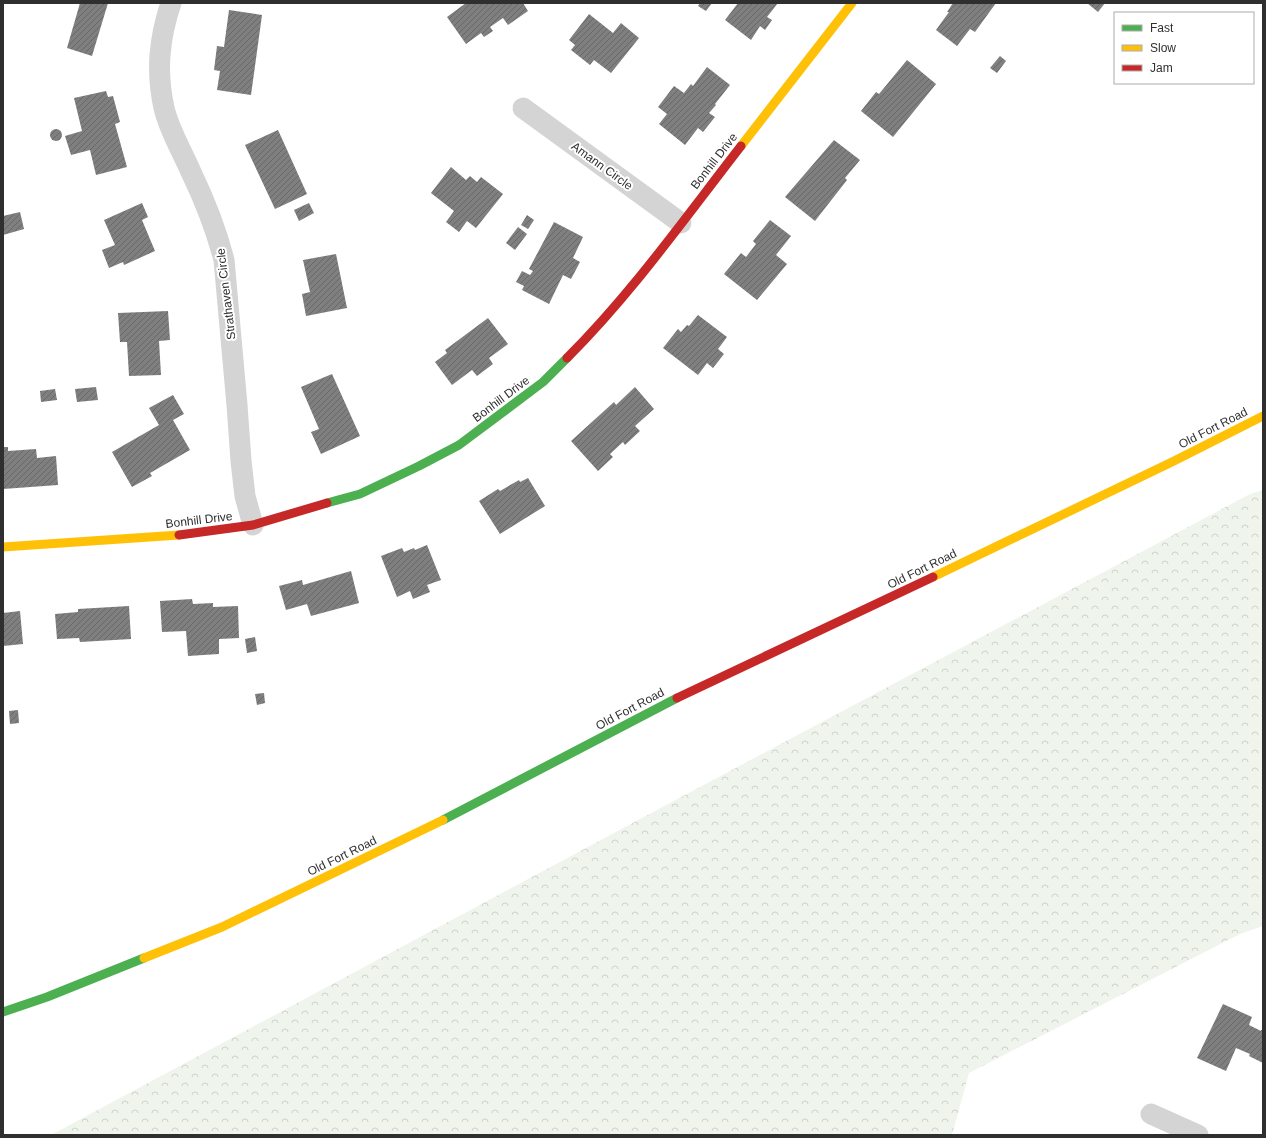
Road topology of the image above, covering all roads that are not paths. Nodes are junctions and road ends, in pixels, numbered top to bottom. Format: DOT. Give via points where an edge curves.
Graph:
graph roads {
  1 [pos="171,3"];
  2 [pos="852,3"];
  3 [pos="523,108"];
  4 [pos="682,223"];
  5 [pos="1263,416"];
  6 [pos="253,525"];
  7 [pos="3,547"];
  8 [pos="3,1012"];
  9 [pos="1151,1114"];
  10 [pos="1198,1135"];
  1 -- 6 [label="street, Strathaven Circle" via="159,57 160,84 168,121 207,204 224,260 241,461 245,496"];
  2 -- 4 [label="main road, Bonhill Drive"];
  3 -- 4 [label="street, Amann Circle"];
  4 -- 6 [label="main road, Bonhill Drive" via="588,337 554,371 537,387 459,445 360,494"];
  5 -- 8 [label="main road, Old Fort Road" via="935,576 674,699 436,824 229,924"];
  6 -- 7 [label="main road, Bonhill Drive" via="186,535"];
  9 -- 10 [label="street"];
}
